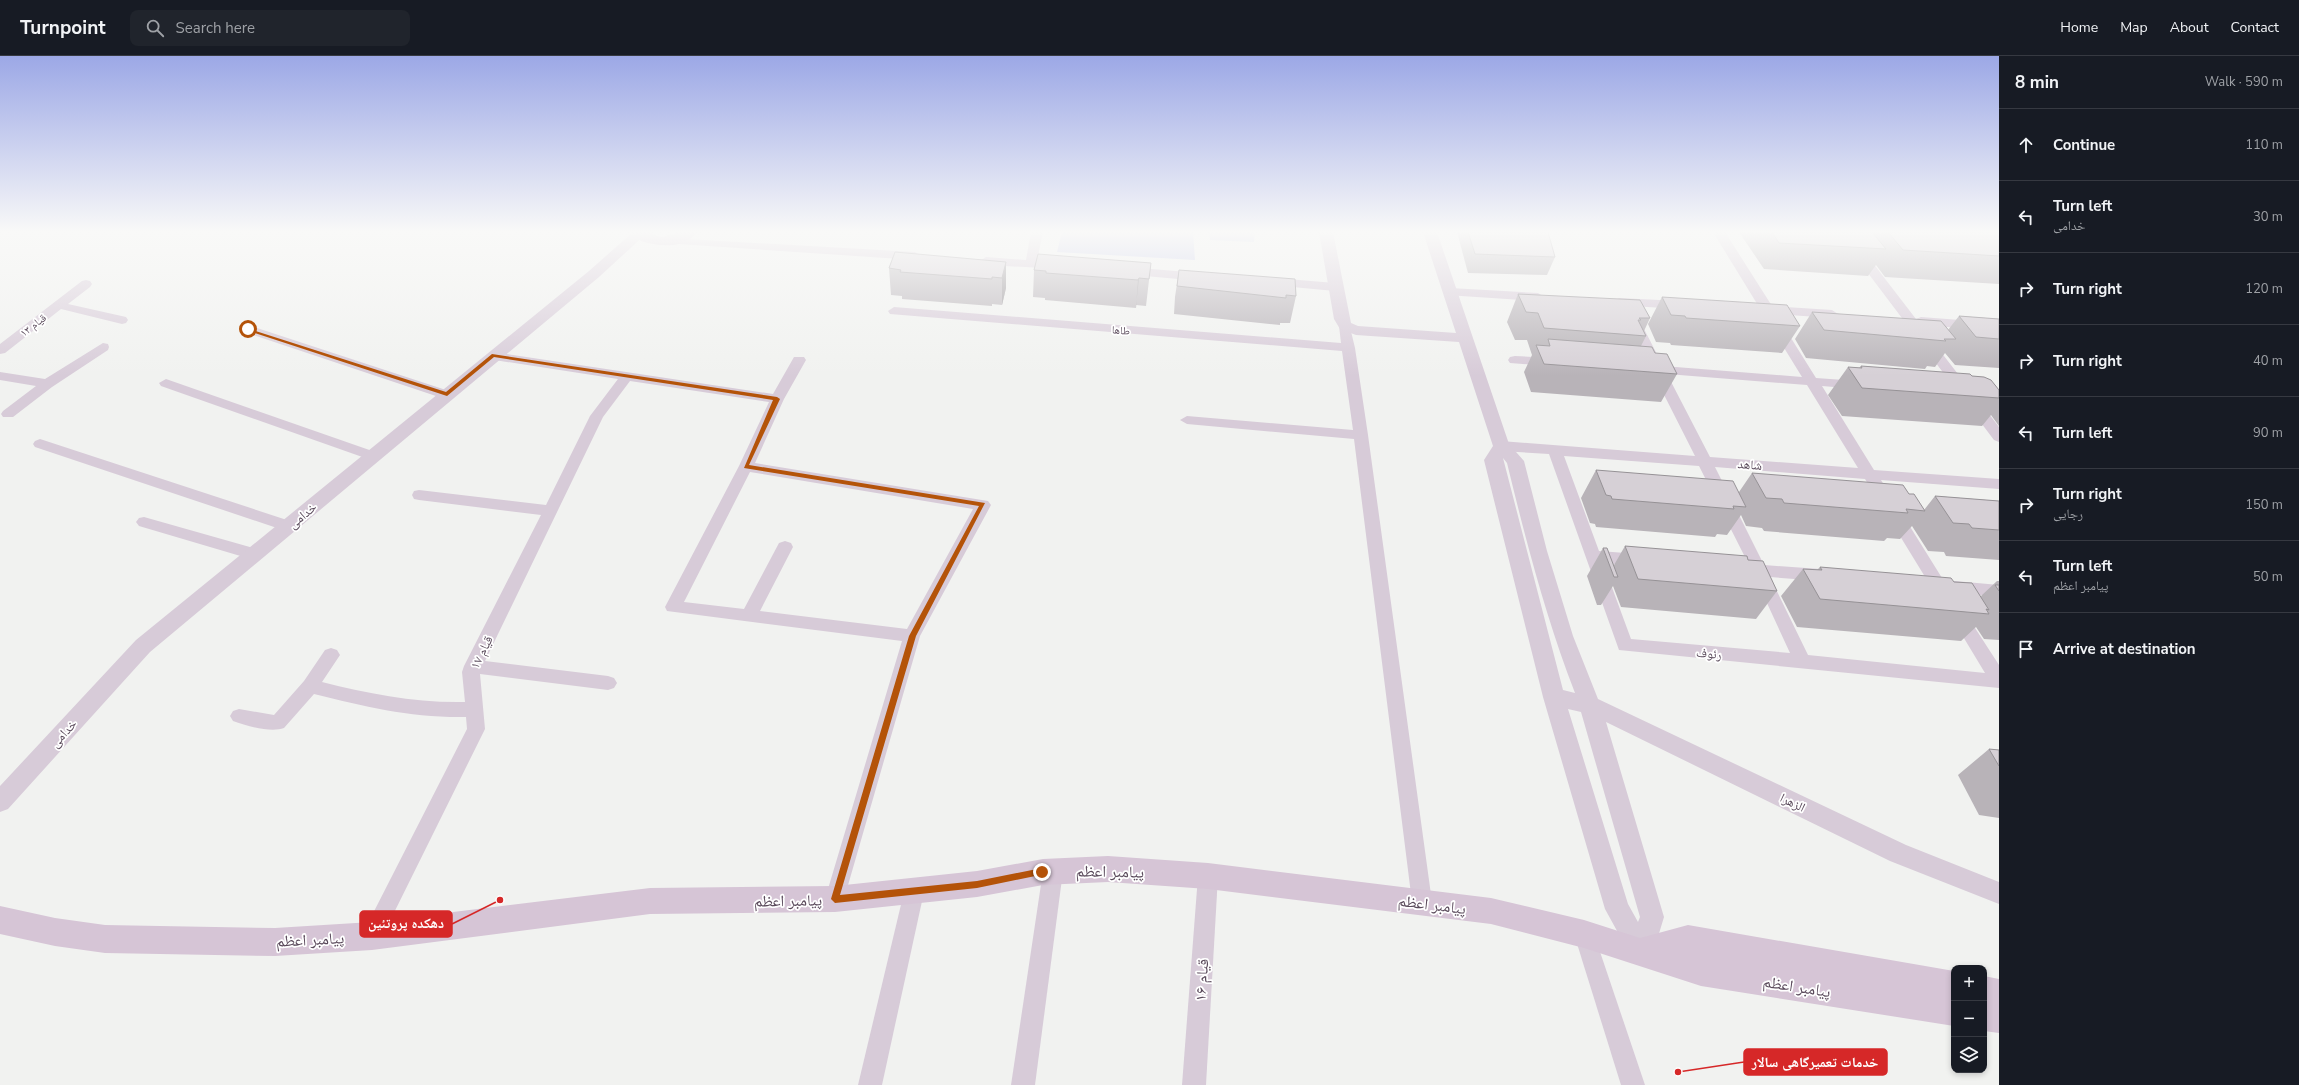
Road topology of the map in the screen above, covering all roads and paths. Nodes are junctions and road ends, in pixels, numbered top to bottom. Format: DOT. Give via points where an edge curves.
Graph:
graph roads {
  1 [pos="586,280"];
  2 [pos="1334,280"];
  3 [pos="1446,280"];
  4 [pos="1749,280"];
  5 [pos="1880,280"];
  6 [pos="1265,282"];
  7 [pos="86,284"];
  8 [pos="1335,287"];
  9 [pos="1450,292"];
  10 [pos="1553,298"];
  11 [pos="1609,301"];
  12 [pos="1624,302"];
  13 [pos="58,305"];
  14 [pos="1696,306"];
  15 [pos="1752,309"];
  16 [pos="1767,310"];
  17 [pos="894,311"];
  18 [pos="1847,316"];
  19 [pos="1895,319"];
  20 [pos="122,320"];
  21 [pos="1911,320"];
  22 [pos="1345,326"];
  23 [pos="1999,327"];
  24 [pos="248,329"];
  25 [pos="1464,338"];
  26 [pos="103,347"];
  27 [pos="1349,348"];
  28 [pos="0,350"];
  29 [pos="492,356"];
  30 [pos="799,360"];
  31 [pos="1515,360"];
  32 [pos="1563,363"];
  33 [pos="1642,369"];
  34 [pos="1658,370"];
  35 [pos="0,376"];
  36 [pos="626,377"];
  37 [pos="1810,381"];
  38 [pos="166,383"];
  39 [pos="47,384"];
  40 [pos="1873,386"];
  41 [pos="1950,392"];
  42 [pos="1966,393"];
  43 [pos="447,394"];
  44 [pos="1986,395"];
  45 [pos="777,399"];
  46 [pos="8,414"];
  47 [pos="1187,420"];
  48 [pos="1361,435"];
  49 [pos="1999,437"];
  50 [pos="40,444"];
  51 [pos="1502,446"];
  52 [pos="1555,450"];
  53 [pos="373,456"];
  54 [pos="1703,460"];
  55 [pos="746,466"];
  56 [pos="1868,474"];
  57 [pos="1999,484"];
  58 [pos="419,495"];
  59 [pos="551,511"];
  60 [pos="144,522"];
  61 [pos="288,526"];
  62 [pos="785,547"];
  63 [pos="254,554"];
  64 [pos="1594,556"];
  65 [pos="1656,561"];
  66 [pos="1727,567"];
  67 [pos="1759,570"];
  68 [pos="1837,577"];
  69 [pos="1931,585"];
  70 [pos="1999,591"];
  71 [pos="749,616"];
  72 [pos="912,636"];
  73 [pos="331,655"];
  74 [pos="1802,661"];
  75 [pos="473,666"];
  76 [pos="1999,681"];
  77 [pos="608,683"];
  78 [pos="310,686"];
  79 [pos="1554,697"];
  80 [pos="1590,705"];
  81 [pos="474,709"];
  82 [pos="239,716"];
  83 [pos="0,802"];
  84 [pos="1053,871"];
  85 [pos="1208,876"];
  86 [pos="914,892"];
  87 [pos="1999,893"];
  88 [pos="835,899"];
  89 [pos="1422,902"];
  90 [pos="0,920"];
  91 [pos="1584,934"];
  92 [pos="372,936"];
  93 [pos="1642,951"];
  94 [pos="1951,985"];
  95 [pos="1987,992"];
  96 [pos="1999,994"];
  97 [pos="1951,1011"];
  98 [pos="1987,1016"];
  99 [pos="1999,1018"];
  100 [pos="870,1085"];
  101 [pos="1023,1085"];
  102 [pos="1194,1085"];
  103 [pos="1633,1085"];
  1 -- 29 [label="street, خدامی"];
  2 -- 8 [label="street"];
  3 -- 9 [label="street"];
  4 -- 16 [label="street"];
  5 -- 21 [label="street"];
  6 -- 8 [label="street"];
  7 -- 13 [label="street, قیام ۱۳"];
  8 -- 22 [label="street" via="1341,320"];
  9 -- 10 [label="street"];
  9 -- 25 [label="street"];
  11 -- 12 [label="street"];
  12 -- 14 [label="street"];
  12 -- 34 [label="street"];
  13 -- 20 [label="street"];
  13 -- 28 [label="street, قیام ۱۳"];
  15 -- 16 [label="street"];
  16 -- 18 [label="street"];
  16 -- 37 [label="street"];
  17 -- 27 [label="street, طاها"];
  19 -- 21 [label="street"];
  21 -- 23 [label="street"];
  21 -- 42 [label="street"];
  22 -- 25 [label="street" via="1356,330"];
  22 -- 27 [label="street"];
  24 -- 43 [label="street"];
  25 -- 51 [label="street"];
  26 -- 39 [label="street"];
  27 -- 48 [label="street"];
  29 -- 36 [label="street"];
  29 -- 43 [label="street, خدامی"];
  30 -- 45 [label="street"];
  31 -- 32 [label="street"];
  33 -- 34 [label="street"];
  34 -- 37 [label="street"];
  34 -- 54 [label="street"];
  35 -- 39 [label="street"];
  36 -- 45 [label="street"];
  36 -- 59 [label="street, قیام ۱۷" via="597,416"];
  37 -- 40 [label="street"];
  37 -- 56 [label="street"];
  38 -- 53 [label="street"];
  39 -- 46 [label="street"];
  41 -- 42 [label="street"];
  42 -- 44 [label="street"];
  42 -- 49 [label="street"];
  43 -- 53 [label="street, خدامی"];
  45 -- 55 [label="street"];
  47 -- 48 [label="street"];
  48 -- 89 [label="street"];
  50 -- 61 [label="street"];
  51 -- 52 [label="street, شاهد"];
  51 -- 79 [label="street" via="1493,460"];
  51 -- 80 [label="street" via="1515,461 1563,636"];
  52 -- 54 [label="street, شاهد"];
  52 -- 64 [label="street, رئوف"];
  53 -- 61 [label="street, خدامی"];
  54 -- 56 [label="street, شاهد"];
  54 -- 67 [label="street"];
  55 -- 71 [label="street" via="673,607"];
  55 -- 72 [label="street" via="983,505"];
  56 -- 57 [label="street, شاهد"];
  56 -- 69 [label="street"];
  58 -- 59 [label="street"];
  59 -- 75 [label="street, قیام ۱۷"];
  60 -- 63 [label="street"];
  61 -- 63 [label="street, خدامی"];
  62 -- 71 [label="street"];
  63 -- 83 [label="street, خدامی" via="143,646"];
  64 -- 65 [label="street"];
  64 -- 74 [label="street, رئوف" via="1625,645"];
  66 -- 67 [label="street"];
  67 -- 68 [label="street"];
  67 -- 74 [label="street"];
  69 -- 70 [label="street"];
  69 -- 76 [label="street"];
  71 -- 72 [label="street"];
  72 -- 88 [label="street"];
  73 -- 78 [label="street"];
  74 -- 76 [label="street, رئوف"];
  75 -- 77 [label="street"];
  75 -- 81 [label="street, قیام ۱۷" via="471,672"];
  78 -- 81 [label="street" via="373,702 431,710"];
  78 -- 82 [label="street" via="278,723"];
  79 -- 80 [label="street, الزهرا"];
  79 -- 93 [label="street" via="1616,908"];
  80 -- 87 [label="street, الزهرا" via="1898,853"];
  80 -- 93 [label="street" via="1652,917"];
  81 -- 92 [label="street, قیام ۱۷" via="476,729"];
  84 -- 85 [label="main road, پیامبر اعظم" via="1108,869"];
  84 -- 86 [label="main road, پیامبر اعظم"];
  84 -- 101 [label="street"];
  85 -- 89 [label="main road, پیامبر اعظم"];
  85 -- 102 [label="street, قیام ۱۶"];
  86 -- 88 [label="main road, پیامبر اعظم"];
  86 -- 100 [label="street"];
  88 -- 92 [label="main road, پیامبر اعظم" via="650,902"];
  89 -- 91 [label="main road, پیامبر اعظم" via="1491,911"];
  90 -- 92 [label="main road, پیامبر اعظم" via="55,932 105,939 274,942"];
  91 -- 93 [label="main road, پیامبر اعظم"];
  91 -- 103 [label="street"];
  93 -- 94 [label="main road, پیامبر اعظم" via="1688,939"];
  93 -- 97 [label="main road, پیامبر اعظم" via="1701,972"];
  95 -- 96 [label="main road"];
  98 -- 99 [label="main road"];
}
